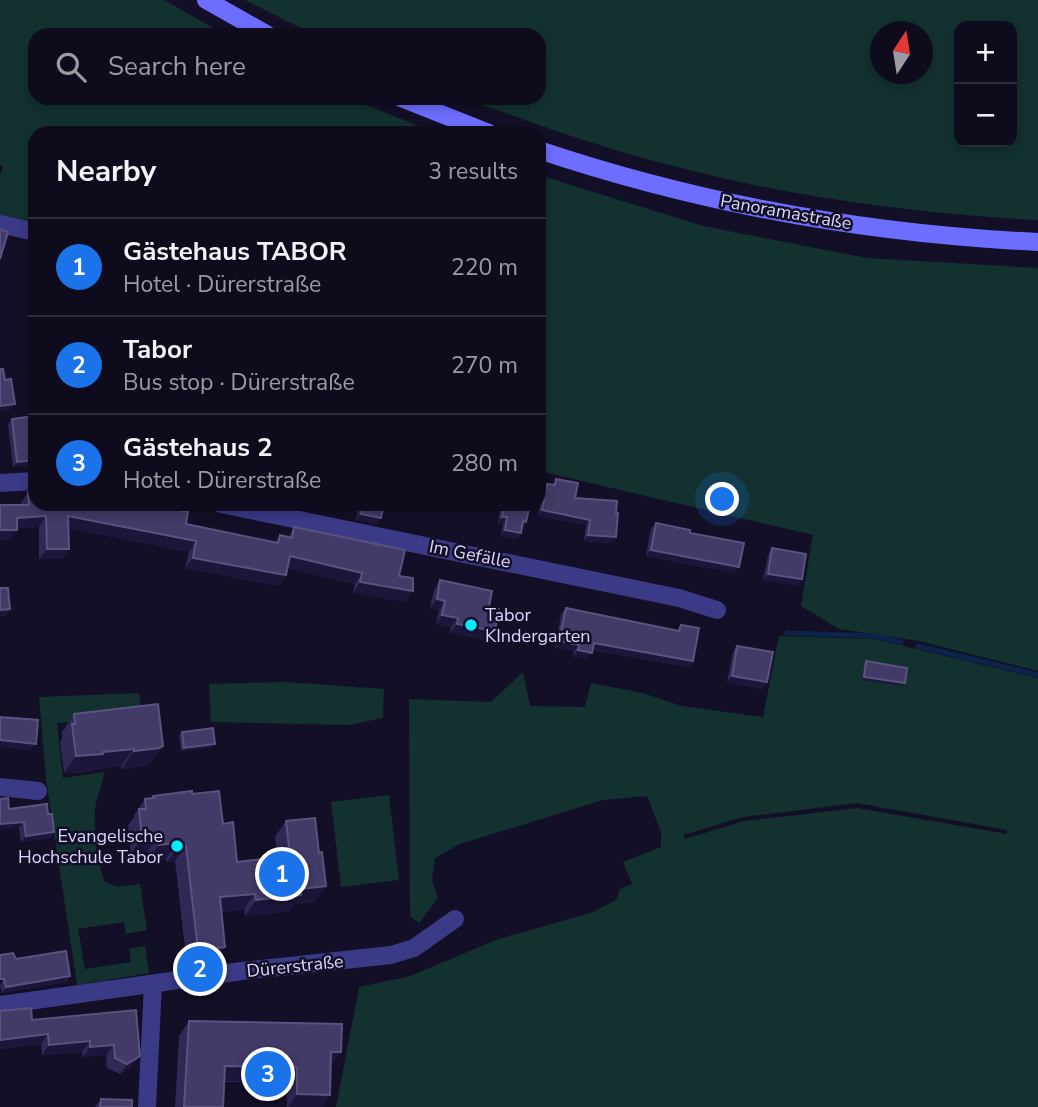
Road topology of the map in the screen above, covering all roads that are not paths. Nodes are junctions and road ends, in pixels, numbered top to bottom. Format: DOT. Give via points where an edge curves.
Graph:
graph roads {
  1 [pos="206,0"];
  2 [pos="256,28"];
  3 [pos="419,105"];
  4 [pos="471,126"];
  5 [pos="546,152"];
  6 [pos="0,224"];
  7 [pos="28,230"];
  8 [pos="1038,242"];
  9 [pos="28,481"];
  10 [pos="0,483"];
  11 [pos="256,511"];
  12 [pos="717,610"];
  13 [pos="0,787"];
  14 [pos="38,791"];
  15 [pos="455,919"];
  16 [pos="153,984"];
  17 [pos="0,1005"];
  18 [pos="147,1107"];
  1 -- 2 [label="main road"];
  3 -- 4 [label="main road"];
  5 -- 8 [label="main road, Panoramastraße" via="706,198 864,226"];
  6 -- 7 [label="street"];
  9 -- 10 [label="street"];
  11 -- 12 [label="street, Im Gefälle" via="577,576"];
  13 -- 14 [label="street"];
  15 -- 16 [label="street, Dürerstraße" via="414,948 391,955"];
  16 -- 17 [label="street, Dürerstraße"];
  16 -- 18 [label="street"];
}
